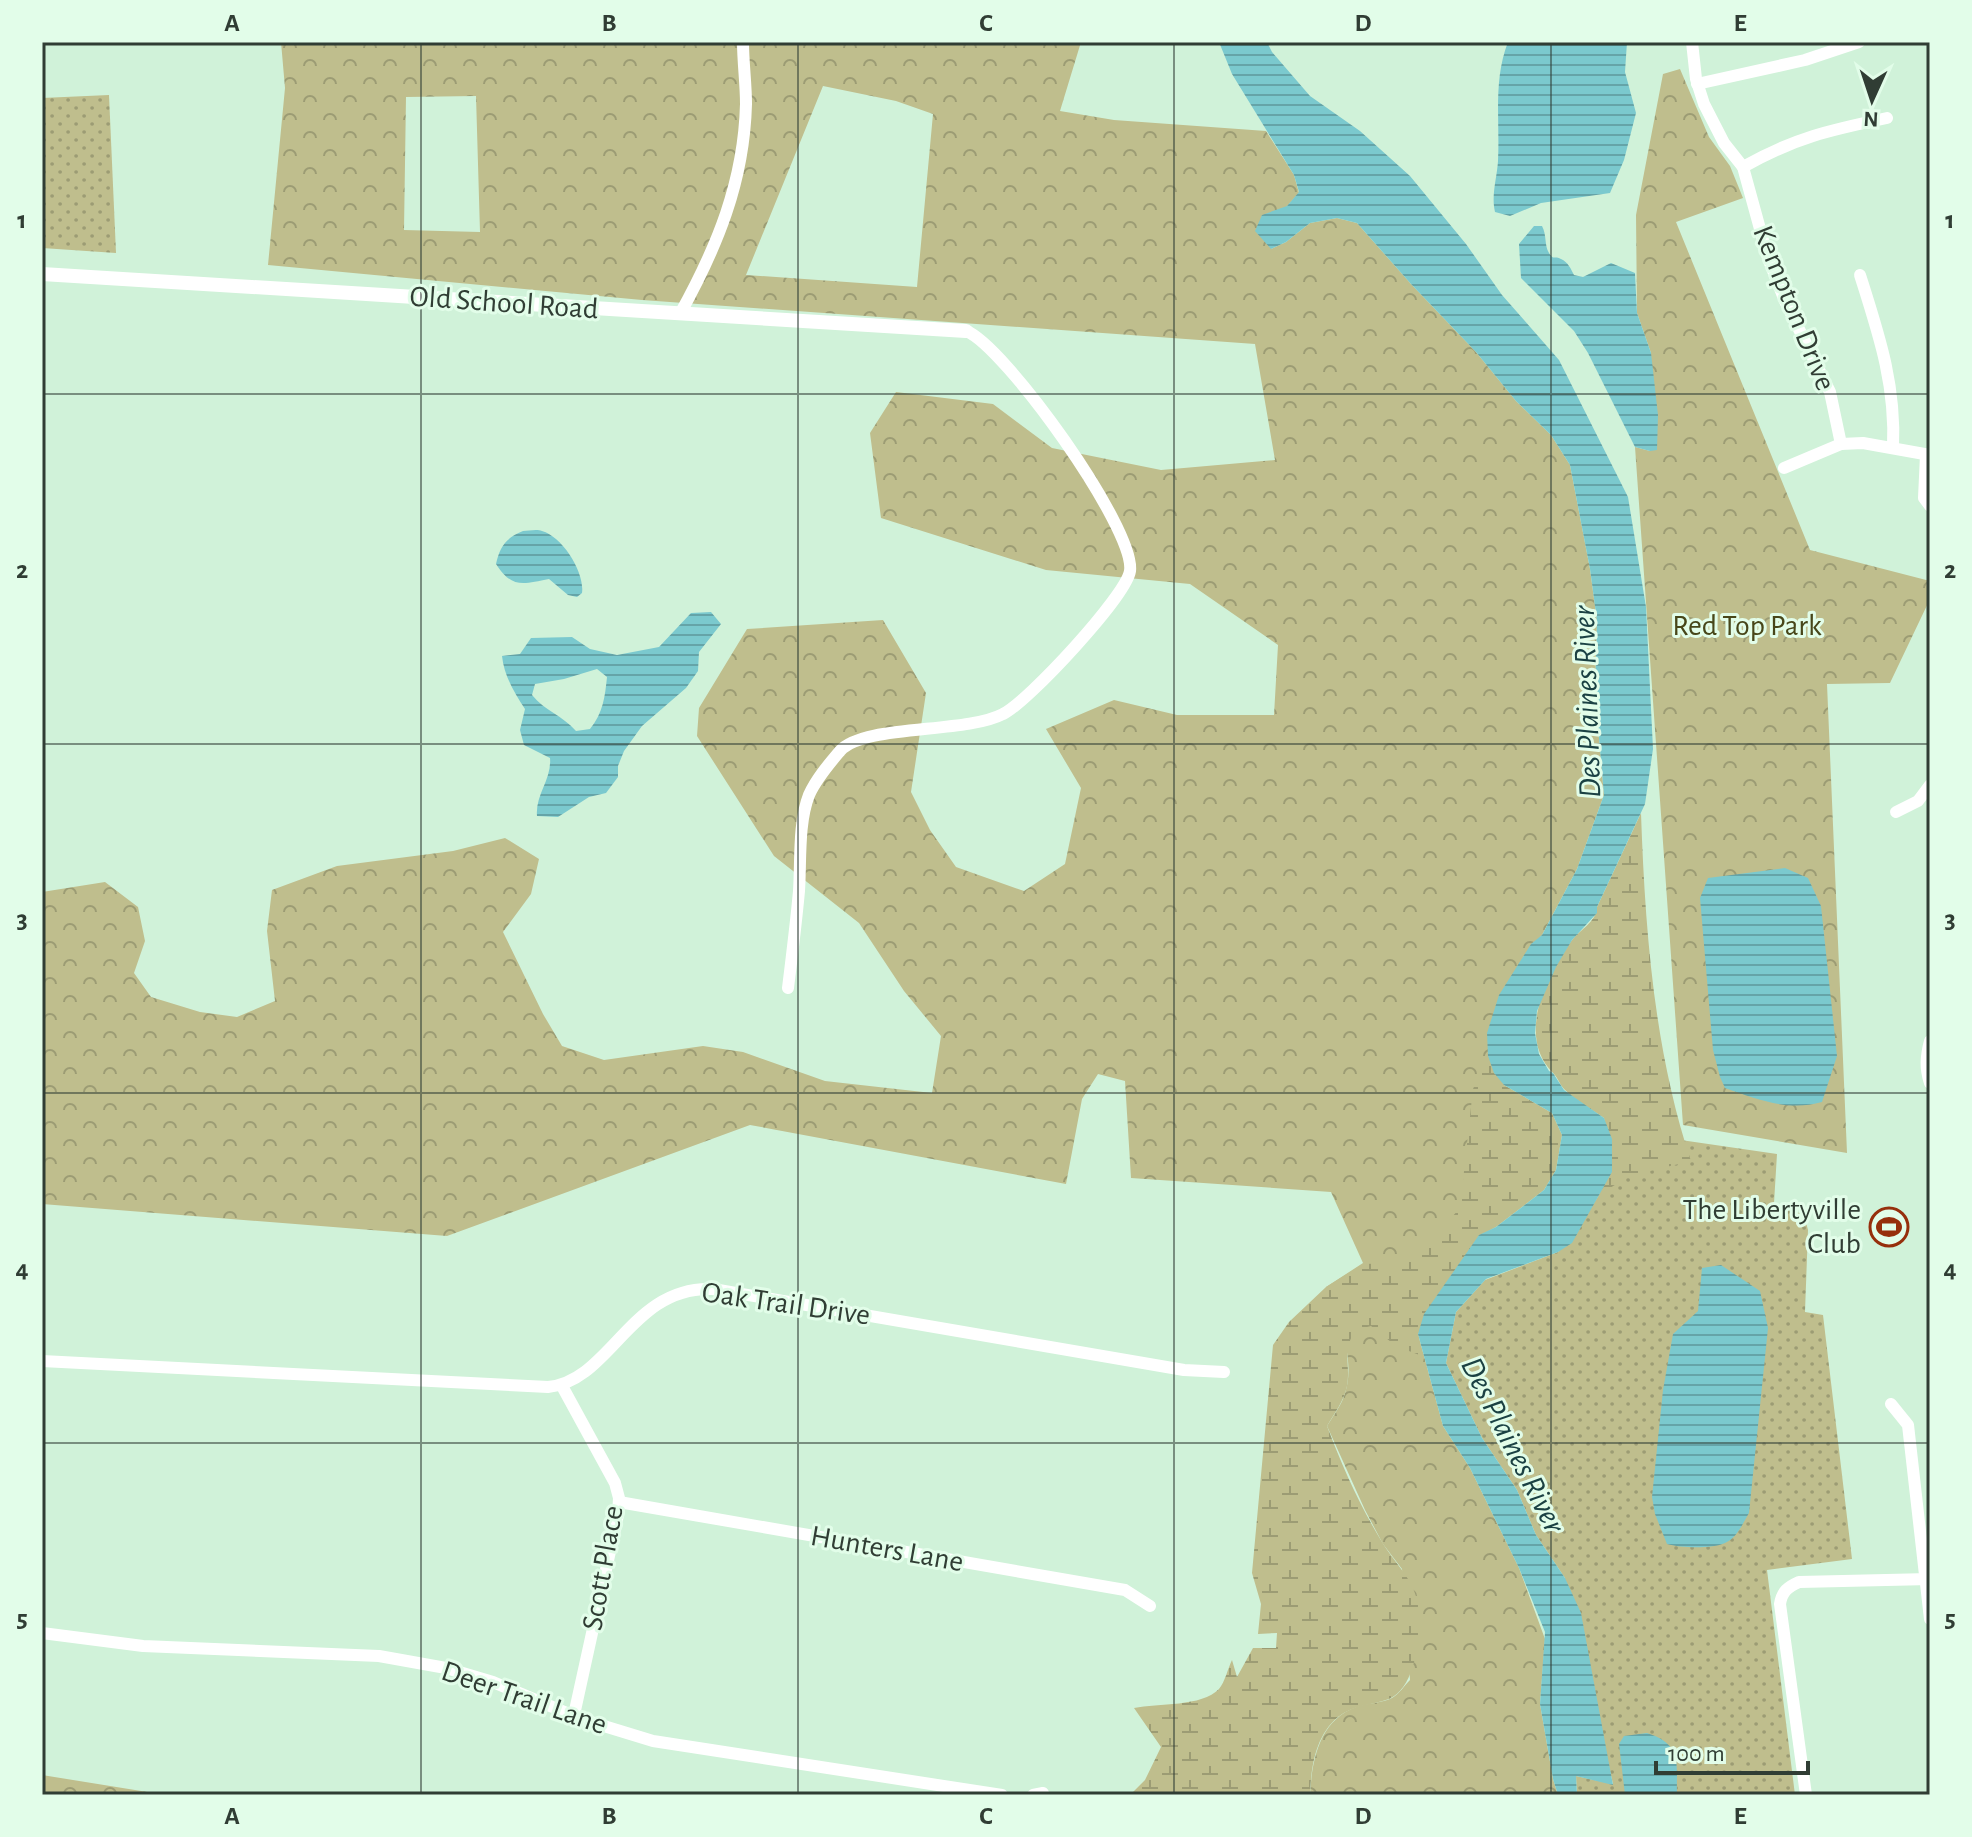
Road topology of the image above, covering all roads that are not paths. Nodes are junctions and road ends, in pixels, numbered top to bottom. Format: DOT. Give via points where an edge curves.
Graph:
graph roads {
  1 [pos="743,42"];
  2 [pos="1692,42"];
  3 [pos="1859,42"];
  4 [pos="1697,84"];
  5 [pos="1887,118"];
  6 [pos="1743,167"];
  7 [pos="42,274"];
  8 [pos="1860,275"];
  9 [pos="680,314"];
  10 [pos="966,331"];
  11 [pos="1841,444"];
  12 [pos="1893,448"];
  13 [pos="1928,455"];
  14 [pos="1784,468"];
  15 [pos="1930,506"];
  16 [pos="1930,785"];
  17 [pos="1896,812"];
  18 [pos="788,988"];
  19 [pos="1930,1041"];
  20 [pos="1930,1083"];
  21 [pos="42,1361"];
  22 [pos="1224,1372"];
  23 [pos="562,1386"];
  24 [pos="1891,1404"];
  25 [pos="619,1502"];
  26 [pos="1928,1579"];
  27 [pos="1150,1606"];
  28 [pos="1930,1619"];
  29 [pos="42,1633"];
  30 [pos="574,1715"];
  31 [pos="1002,1795"];
  32 [pos="1806,1795"];
  1 -- 9 [label="street" via="745,117 732,200"];
  2 -- 4 [label="street, Kempton Drive"];
  3 -- 4 [label="street"];
  4 -- 6 [label="street, Kempton Drive" via="1712,123"];
  5 -- 6 [label="street" via="1815,133"];
  6 -- 11 [label="street, Kempton Drive" via="1768,258 1830,392"];
  7 -- 9 [label="street, Old School Road"];
  8 -- 12 [label="street" via="1891,386"];
  9 -- 10 [label="street, Old School Road"];
  10 -- 18 [label="street" via="1008,369 1085,469 1116,522 1130,571 1097,620 1039,685 1003,714 857,739 840,751 809,797"];
  11 -- 12 [label="street"];
  11 -- 14 [label="street"];
  12 -- 13 [label="street"];
  13 -- 15 [label="street" via="1924,498"];
  16 -- 17 [label="street" via="1918,801"];
  19 -- 20 [label="street"];
  21 -- 23 [label="street"];
  22 -- 23 [label="street, Oak Trail Drive" via="1184,1370 694,1288 657,1303"];
  23 -- 25 [label="street, Scott Place" via="615,1483"];
  24 -- 26 [label="street" via="1908,1425"];
  25 -- 27 [label="street, Hunters Lane" via="1125,1590"];
  25 -- 30 [label="street, Scott Place"];
  26 -- 28 [label="street"];
  26 -- 32 [label="street" via="1799,1582 1782,1595"];
  29 -- 30 [label="street, Deer Trail Lane" via="143,1646 409,1660 493,1682"];
  30 -- 31 [label="street, Deer Trail Lane" via="653,1741"];
}
